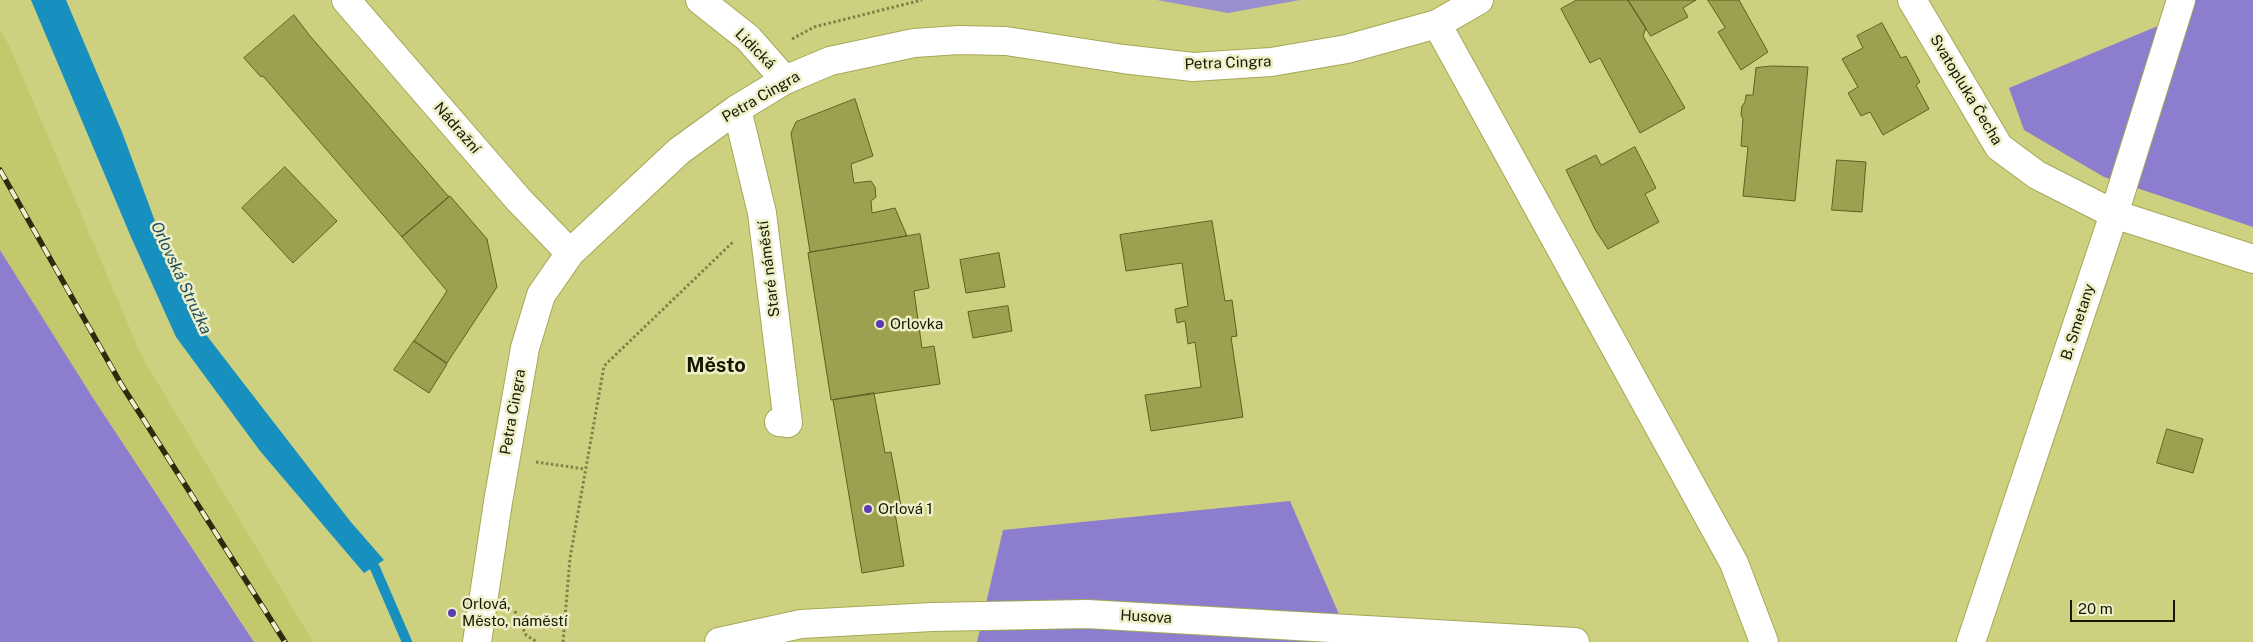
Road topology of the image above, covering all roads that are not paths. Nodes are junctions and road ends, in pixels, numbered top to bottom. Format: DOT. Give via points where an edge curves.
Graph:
graph roads {
  1 [pos="346,0"];
  2 [pos="700,0"];
  3 [pos="1479,0"];
  4 [pos="1912,0"];
  5 [pos="2181,0"];
  6 [pos="1437,24"];
  7 [pos="785,80"];
  8 [pos="737,109"];
  9 [pos="2114,214"];
  10 [pos="570,253"];
  11 [pos="2253,259"];
  12 [pos="779,422"];
  13 [pos="477,642"];
  14 [pos="718,642"];
  15 [pos="1575,642"];
  16 [pos="1764,642"];
  17 [pos="1970,642"];
  1 -- 10 [label="street, Nádražní" via="518,199"];
  2 -- 7 [label="street, Lidická" via="748,38"];
  3 -- 6 [label="street, Petra Cingra"];
  4 -- 9 [label="street, Svatopluka Čecha" via="2000,147 2037,174"];
  5 -- 9 [label="street, B. Smetany"];
  6 -- 7 [label="street, Petra Cingra" via="1347,50 1271,62 1193,67 1006,41 914,43 830,61"];
  6 -- 16 [label="street" via="1734,562"];
  7 -- 8 [label="street, Petra Cingra"];
  8 -- 10 [label="street, Petra Cingra" via="679,151"];
  8 -- 12 [label="street, Staré náměstí" via="762,213 788,423"];
  9 -- 11 [label="street, Svatopluka Čecha"];
  9 -- 17 [label="street, B. Smetany"];
  10 -- 13 [label="street, Petra Cingra" via="541,295 524,348"];
  14 -- 15 [label="street, Husova" via="801,624 1087,614"];
}
